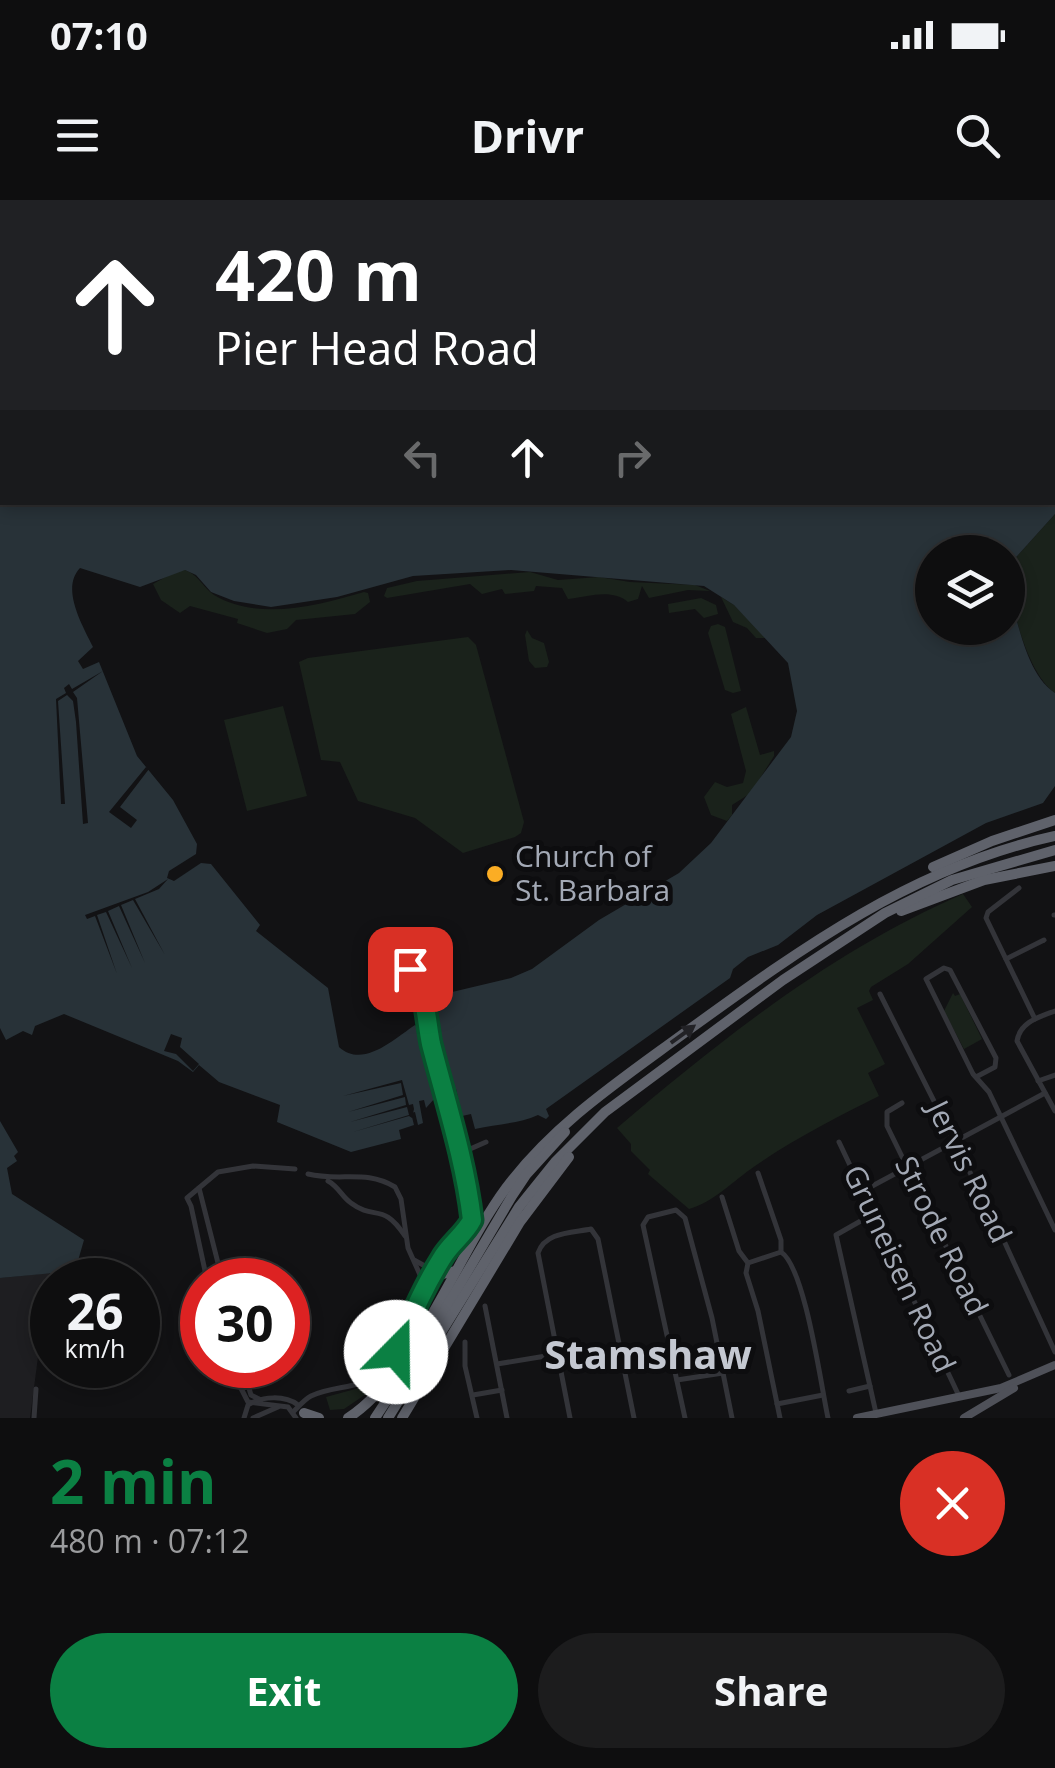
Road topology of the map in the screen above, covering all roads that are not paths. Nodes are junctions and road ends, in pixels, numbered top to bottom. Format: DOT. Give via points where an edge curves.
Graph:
graph roads {
  1 [pos="1055,820"];
  2 [pos="1055,836"];
  3 [pos="1055,850"];
  4 [pos="1055,866"];
  5 [pos="1019,888"];
  6 [pos="878,903"];
  7 [pos="858,929"];
  8 [pos="1042,944"];
  9 [pos="1006,959"];
  10 [pos="880,994"];
  11 [pos="1055,1011"];
  12 [pos="1035,1019"];
  13 [pos="426,1020"];
  14 [pos="1055,1075"];
  15 [pos="976,1077"];
  16 [pos="1038,1082"];
  17 [pos="604,1092"];
  18 [pos="1046,1093"];
  19 [pos="616,1103"];
  20 [pos="902,1103"];
  21 [pos="882,1110"];
  22 [pos="1055,1111"];
  23 [pos="1002,1117"];
  24 [pos="886,1118"];
  25 [pos="486,1142"];
  26 [pos="838,1142"];
  27 [pos="955,1143"];
  28 [pos="460,1154"];
  29 [pos="909,1167"];
  30 [pos="295,1169"];
  31 [pos="758,1173"];
  32 [pos="308,1174"];
  33 [pos="324,1178"];
  34 [pos="199,1188"];
  35 [pos="862,1192"];
  36 [pos="722,1197"];
  37 [pos="873,1214"];
  38 [pos="1055,1230"];
  39 [pos="407,1238"];
  40 [pos="781,1252"];
  41 [pos="203,1258"];
  42 [pos="216,1258"];
  43 [pos="412,1259"];
  44 [pos="748,1263"];
  45 [pos="456,1270"];
  46 [pos="434,1271"];
  47 [pos="425,1286"];
  48 [pos="485,1306"];
  49 [pos="465,1342"];
  50 [pos="1055,1352"];
  51 [pos="558,1354"];
  52 [pos="497,1364"];
  53 [pos="1055,1367"];
  54 [pos="723,1373"];
  55 [pos="1009,1375"];
  56 [pos="677,1380"];
  57 [pos="870,1386"];
  58 [pos="36,1388"];
  59 [pos="239,1388"];
  60 [pos="249,1388"];
  61 [pos="380,1390"];
  62 [pos="502,1390"];
  63 [pos="849,1392"];
  64 [pos="473,1395"];
  65 [pos="823,1395"];
  66 [pos="964,1395"];
  67 [pos="260,1400"];
  68 [pos="250,1403"];
  69 [pos="777,1404"];
  70 [pos="280,1406"];
  71 [pos="977,1410"];
  72 [pos="300,1413"];
  73 [pos="876,1414"];
  74 [pos="34,1418"];
  75 [pos="244,1418"];
  76 [pos="252,1418"];
  77 [pos="319,1418"];
  78 [pos="337,1418"];
  79 [pos="348,1418"];
  80 [pos="376,1418"];
  81 [pos="388,1418"];
  82 [pos="402,1418"];
  83 [pos="477,1418"];
  84 [pos="507,1418"];
  85 [pos="570,1418"];
  86 [pos="634,1418"];
  87 [pos="685,1418"];
  88 [pos="732,1418"];
  89 [pos="780,1418"];
  90 [pos="828,1418"];
  91 [pos="857,1418"];
  92 [pos="964,1418"];
  1 -- 6 [label="highway" via="957,855"];
  2 -- 6 [label="highway" via="957,864"];
  3 -- 7 [label="highway" via="952,880"];
  4 -- 7 [label="highway" via="967,885"];
  5 -- 9 [label="street" via="984,913"];
  17 -- 6 [label="highway, one-way"];
  7 -- 19 [label="highway"];
  8 -- 9 [label="street"];
  9 -- 12 [label="street"];
  10 -- 27 [label="street, Jervis Road"];
  11 -- 12 [label="street"];
  12 -- 16 [label="street" via="1017,1035"];
  13 -- 13 [label="street" via="416,978 413,968 426,1002"];
  13 -- 28 [label="street"];
  14 -- 16 [label="street"];
  15 -- 15 [label="street" via="995,1067 996,1058 944,968 926,979"];
  15 -- 23 [label="street"];
  16 -- 18 [label="street"];
  17 -- 45 [label="highway" via="530,1156"];
  17 -- 80 [label="highway" via="526,1175"];
  18 -- 22 [label="street"];
  18 -- 23 [label="street"];
  19 -- 81 [label="highway" via="519,1206"];
  19 -- 82 [label="highway" via="520,1222"];
  20 -- 24 [label="street, Strode Road"];
  21 -- 24 [label="street, Strode Road"];
  23 -- 27 [label="street"];
  23 -- 38 [label="street"];
  24 -- 29 [label="street, Strode Road"];
  25 -- 28 [label="street"];
  26 -- 35 [label="street, Gruneisen Road"];
  27 -- 29 [label="street"];
  27 -- 50 [label="street, Jervis Road"];
  28 -- 46 [label="street" via="472,1220"];
  29 -- 35 [label="street"];
  29 -- 55 [label="street, Strode Road"];
  30 -- 34 [label="street" via="218,1172"];
  31 -- 40 [label="street"];
  32 -- 33 [label="street"];
  33 -- 39 [label="street" via="353,1204 393,1218"];
  33 -- 39 [label="street" via="360,1174 393,1186"];
  34 -- 41 [label="street" via="186,1198"];
  34 -- 42 [label="street"];
  35 -- 37 [label="street, Gruneisen Road"];
  36 -- 44 [label="street"];
  37 -- 57 [label="street" via="836,1235"];
  37 -- 66 [label="street, Gruneisen Road"];
  39 -- 43 [label="street"];
  40 -- 44 [label="street"];
  40 -- 65 [label="street" via="804,1302"];
  43 -- 46 [label="street"];
  43 -- 47 [label="street"];
  44 -- 69 [label="street"];
  45 -- 46 [label="highway"];
  45 -- 61 [label="highway"];
  46 -- 47 [label="street"];
  47 -- 72 [label="street" via="383,1370 360,1385 311,1396"];
  48 -- 52 [label="street"];
  49 -- 64 [label="street"];
  51 -- 52 [label="street"];
  51 -- 85 [label="street"];
  51 -- 86 [label="street" via="539,1250 548,1238 590,1229"];
  52 -- 62 [label="street"];
  53 -- 66 [label="main road"];
  53 -- 71 [label="main road"];
  54 -- 56 [label="street"];
  54 -- 56 [label="street" via="680,1212 650,1216 643,1225"];
  54 -- 88 [label="street"];
  56 -- 87 [label="street"];
  57 -- 63 [label="street"];
  57 -- 73 [label="street"];
  58 -- 74 [label="street"];
  59 -- 68 [label="street"];
  60 -- 67 [label="street"];
  61 -- 78 [label="highway"];
  61 -- 79 [label="highway"];
  62 -- 64 [label="street"];
  62 -- 84 [label="street"];
  64 -- 83 [label="street"];
  65 -- 69 [label="street"];
  65 -- 90 [label="street"];
  66 -- 71 [label="main road" via="980,1399"];
  66 -- 73 [label="main road"];
  67 -- 68 [label="street"];
  67 -- 72 [label="street" via="286,1399"];
  68 -- 70 [label="street"];
  68 -- 75 [label="street"];
  69 -- 89 [label="street"];
  70 -- 72 [label="street"];
  70 -- 76 [label="street"];
  71 -- 92 [label="main road"];
  72 -- 77 [label="highway"];
  73 -- 91 [label="main road"];
}
